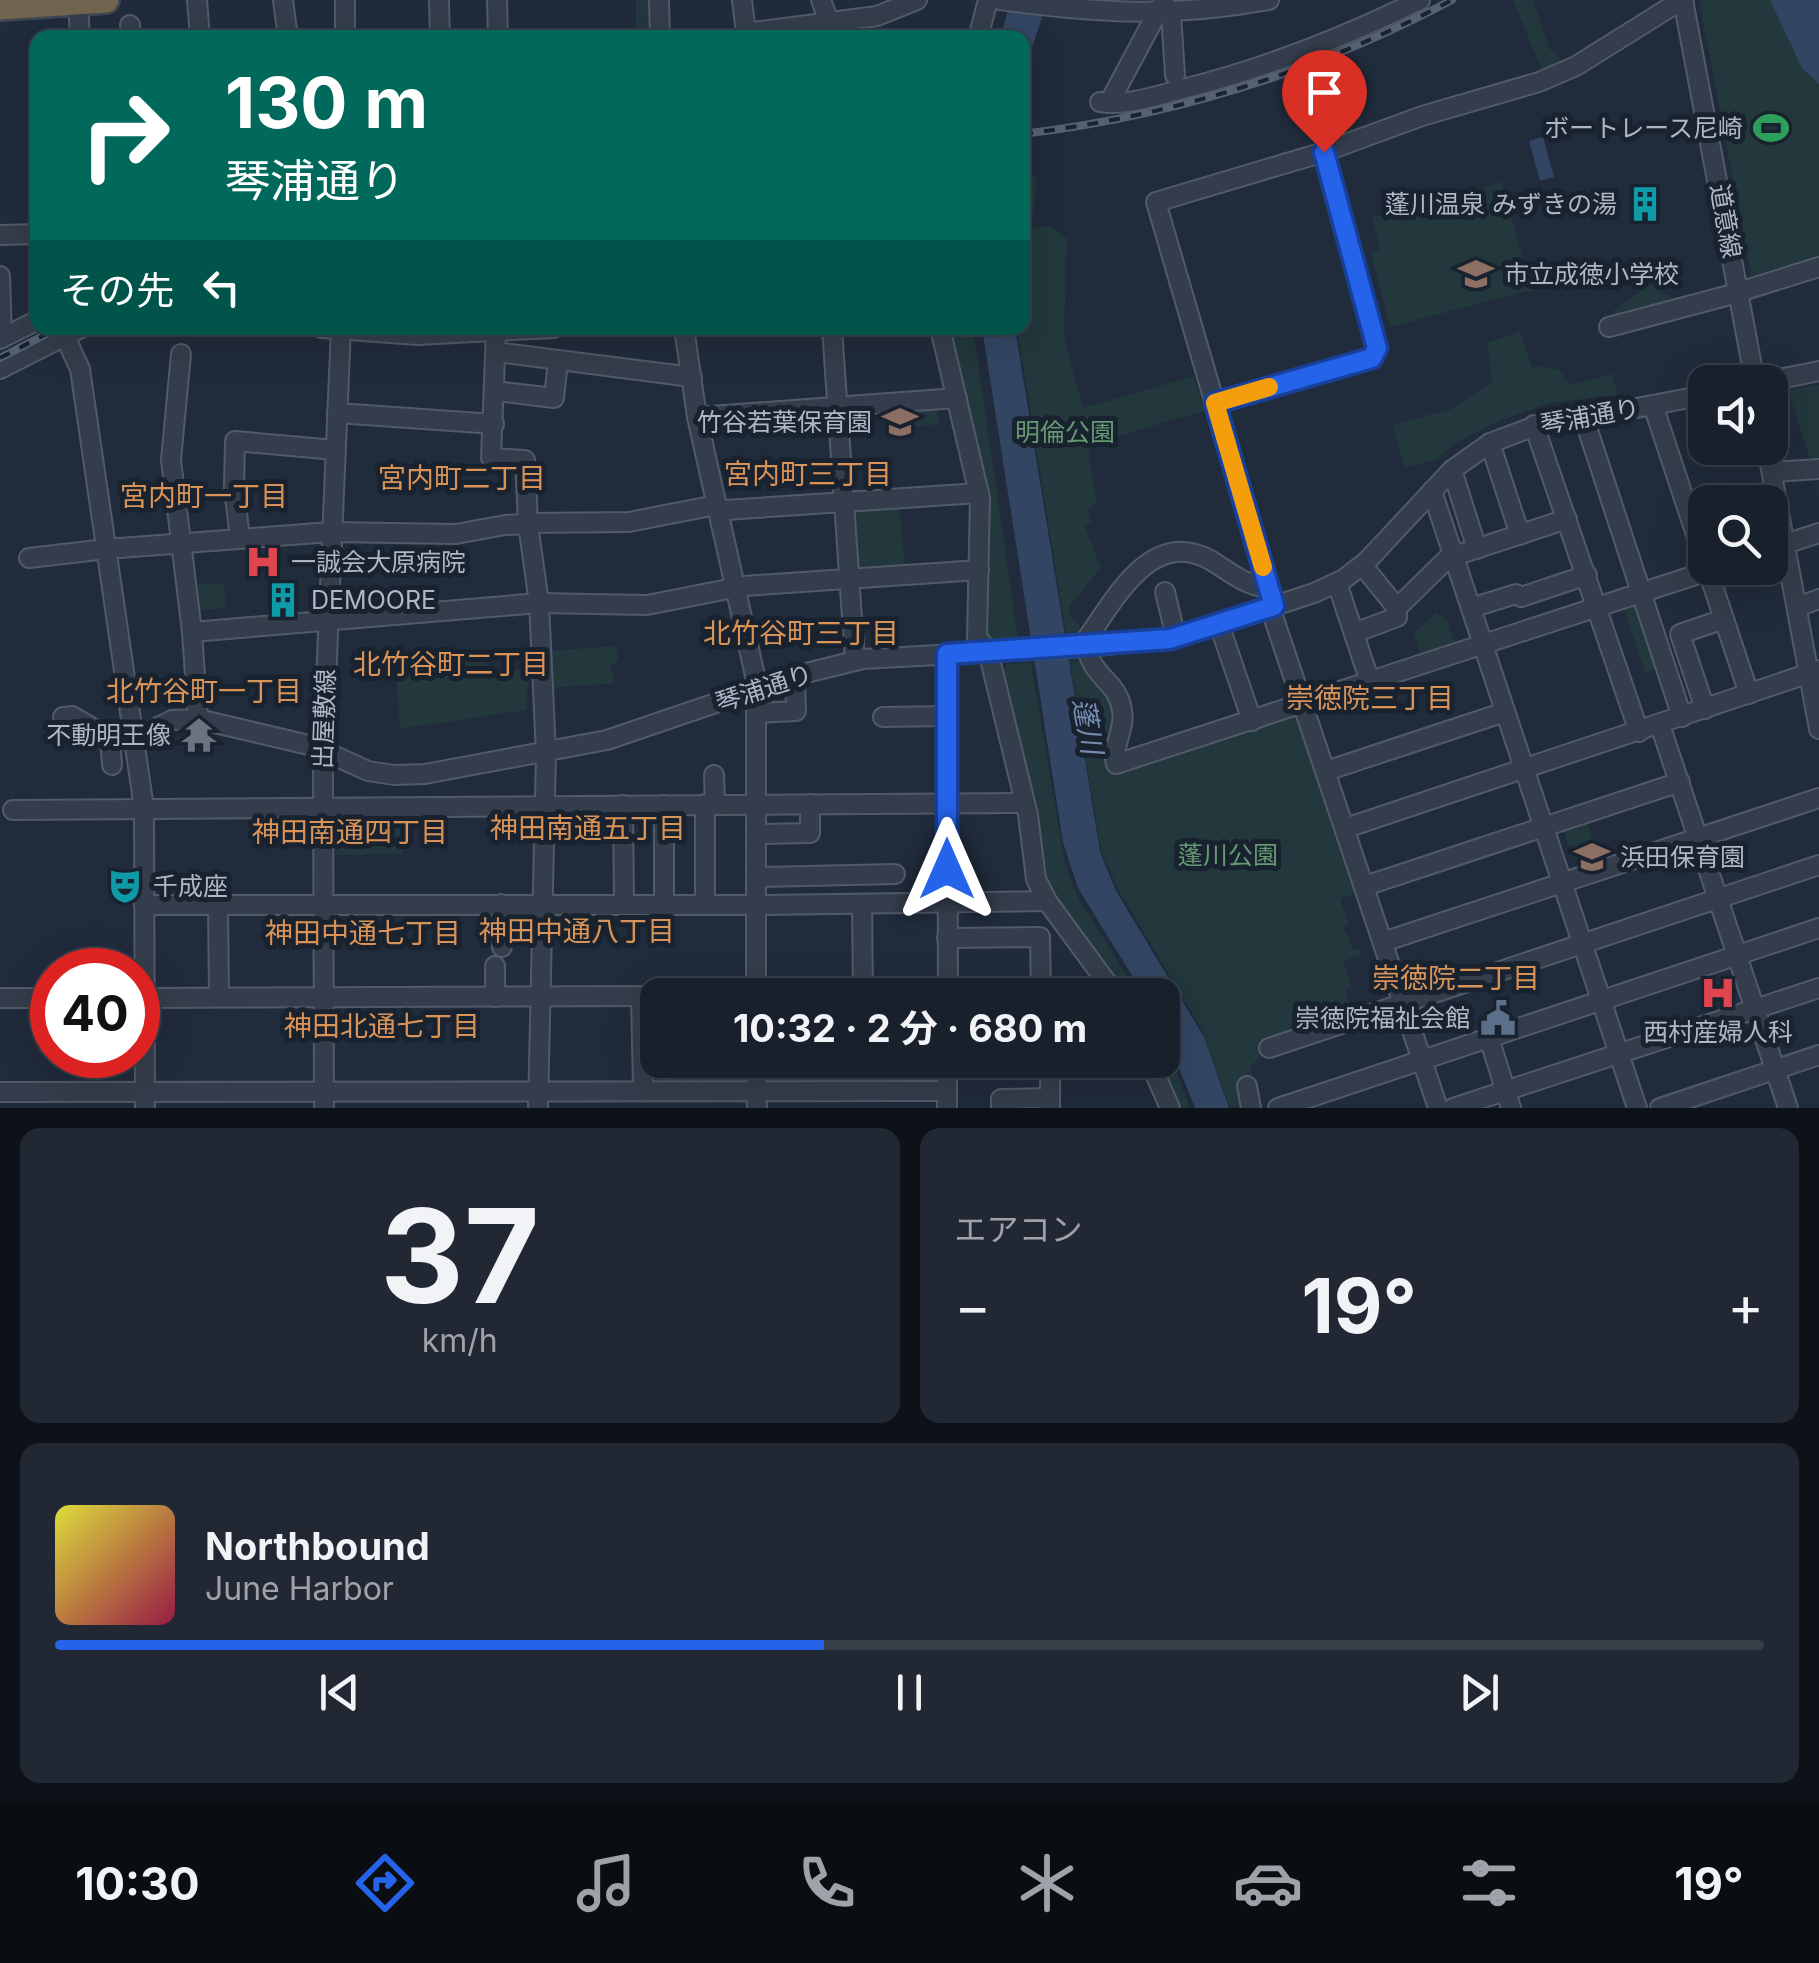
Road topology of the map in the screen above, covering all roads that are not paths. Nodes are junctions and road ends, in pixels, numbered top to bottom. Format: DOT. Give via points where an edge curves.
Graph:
graph roads {
  1 [pos="106,0"];
  2 [pos="197,0"];
  3 [pos="283,0"];
  4 [pos="345,0"];
  5 [pos="440,0"];
  6 [pos="497,0"];
  7 [pos="658,0"];
  8 [pos="742,0"];
  9 [pos="821,0"];
  10 [pos="917,0"];
  11 [pos="988,0"];
  12 [pos="1000,0"];
  13 [pos="1269,0"];
  14 [pos="1420,0"];
  15 [pos="1009,1"];
  16 [pos="78,2"];
  17 [pos="1684,2"];
  18 [pos="1165,6"];
  19 [pos="0,7"];
  20 [pos="829,22"];
  21 [pos="860,28"];
  22 [pos="80,30"];
  23 [pos="199,30"];
  24 [pos="287,30"];
  25 [pos="345,30"];
  26 [pos="440,30"];
  27 [pos="498,30"];
  28 [pos="660,30"];
  29 [pos="745,30"];
  30 [pos="778,30"];
  31 [pos="980,30"];
  32 [pos="1175,75"];
  33 [pos="1324,152"];
  34 [pos="30,234"];
  35 [pos="0,235"];
  36 [pos="1819,267"];
  37 [pos="0,276"];
  38 [pos="1738,292"];
  39 [pos="30,324"];
  40 [pos="1610,327"];
  41 [pos="60,335"];
  42 [pos="70,335"];
  43 [pos="335,335"];
  44 [pos="496,335"];
  45 [pos="685,335"];
  46 [pos="833,335"];
  47 [pos="942,335"];
  48 [pos="1,338"];
  49 [pos="496,352"];
  50 [pos="181,354"];
  51 [pos="558,361"];
  52 [pos="1752,365"];
  53 [pos="0,369"];
  54 [pos="1819,371"];
  55 [pos="692,377"];
  56 [pos="1788,377"];
  57 [pos="494,391"];
  58 [pos="957,398"];
  59 [pos="1688,398"];
  60 [pos="1215,403"];
  61 [pos="1653,405"];
  62 [pos="838,406"];
  63 [pos="337,413"];
  64 [pos="1583,415"];
  65 [pos="697,417"];
  66 [pos="494,424"];
  67 [pos="1534,425"];
  68 [pos="1490,444"];
  69 [pos="335,450"];
  70 [pos="1771,465"];
  71 [pos="1819,469"];
  72 [pos="1452,470"];
  73 [pos="1772,472"];
  74 [pos="1773,485"];
  75 [pos="1432,491"];
  76 [pos="979,493"];
  77 [pos="845,502"];
  78 [pos="1688,506"];
  79 [pos="716,508"];
  80 [pos="1567,519"];
  81 [pos="528,524"];
  82 [pos="331,532"];
  83 [pos="1819,532"];
  84 [pos="1520,534"];
  85 [pos="240,539"];
  86 [pos="181,543"];
  87 [pos="1788,543"];
  88 [pos="106,548"];
  89 [pos="1476,549"];
  90 [pos="1454,557"];
  91 [pos="29,558"];
  92 [pos="1363,566"];
  93 [pos="979,570"];
  94 [pos="1587,575"];
  95 [pos="1688,575"];
  96 [pos="851,579"];
  97 [pos="1788,580"];
  98 [pos="1337,583"];
  99 [pos="1714,585"];
  100 [pos="735,588"];
  101 [pos="1165,592"];
  102 [pos="1640,594"];
  103 [pos="1272,597"];
  104 [pos="1819,599"];
  105 [pos="539,602"];
  106 [pos="1796,606"];
  107 [pos="1397,608"];
  108 [pos="1471,608"];
  109 [pos="1598,608"];
  110 [pos="328,618"];
  111 [pos="1724,619"];
  112 [pos="1219,624"];
  113 [pos="192,632"];
  114 [pos="1354,633"];
  115 [pos="1176,638"];
  116 [pos="1483,646"];
  117 [pos="1081,647"];
  118 [pos="988,651"];
  119 [pos="947,654"];
  120 [pos="855,656"];
  121 [pos="1814,672"];
  122 [pos="796,676"];
  123 [pos="1370,682"];
  124 [pos="756,685"];
  125 [pos="1750,694"];
  126 [pos="1304,704"];
  127 [pos="1705,709"];
  128 [pos="1504,712"];
  129 [pos="756,713"];
  130 [pos="947,716"];
  131 [pos="63,717"];
  132 [pos="883,717"];
  133 [pos="1682,717"];
  134 [pos="198,719"];
  135 [pos="1252,721"];
  136 [pos="1660,725"];
  137 [pos="1819,729"];
  138 [pos="1639,732"];
  139 [pos="110,738"];
  140 [pos="132,740"];
  141 [pos="546,749"];
  142 [pos="323,751"];
  143 [pos="112,764"];
  144 [pos="1523,769"];
  145 [pos="1326,771"];
  146 [pos="714,776"];
  147 [pos="1680,782"];
  148 [pos="1819,798"];
  149 [pos="947,803"];
  150 [pos="1024,803"];
  151 [pos="664,804"];
  152 [pos="710,804"];
  153 [pos="756,804"];
  154 [pos="810,804"];
  155 [pos="546,805"];
  156 [pos="623,805"];
  157 [pos="144,808"];
  158 [pos="322,808"];
  159 [pos="14,810"];
  160 [pos="1544,827"];
  161 [pos="1346,828"];
  162 [pos="756,834"];
  163 [pos="1698,836"];
  164 [pos="1819,864"];
  165 [pos="757,878"];
  166 [pos="1562,883"];
  167 [pos="1365,886"];
  168 [pos="1718,896"];
  169 [pos="947,902"];
  170 [pos="1047,902"];
  171 [pos="501,904"];
  172 [pos="544,904"];
  173 [pos="624,904"];
  174 [pos="664,904"];
  175 [pos="869,904"];
  176 [pos="144,905"];
  177 [pos="218,905"];
  178 [pos="321,905"];
  179 [pos="705,905"];
  180 [pos="757,906"];
  181 [pos="1819,928"];
  182 [pos="948,938"];
  183 [pos="1383,942"];
  184 [pos="1582,942"];
  185 [pos="502,947"];
  186 [pos="143,948"];
  187 [pos="1737,956"];
  188 [pos="495,966"];
  189 [pos="756,978"];
  190 [pos="864,978"];
  191 [pos="948,978"];
  192 [pos="1042,978"];
  193 [pos="1103,978"];
  194 [pos="1819,988"];
  195 [pos="542,996"];
  196 [pos="640,996"];
  197 [pos="323,997"];
  198 [pos="495,997"];
  199 [pos="0,998"];
  200 [pos="30,998"];
  201 [pos="160,998"];
  202 [pos="219,998"];
  203 [pos="1601,1001"];
  204 [pos="1403,1002"];
  205 [pos="1755,1008"];
  206 [pos="1488,1038"];
  207 [pos="1268,1048"];
  208 [pos="1618,1053"];
  209 [pos="1819,1055"];
  210 [pos="1423,1062"];
  211 [pos="1775,1070"];
  212 [pos="1157,1078"];
  213 [pos="1247,1086"];
  214 [pos="0,1092"];
  215 [pos="649,1096"];
  216 [pos="145,1099"];
  217 [pos="324,1099"];
  218 [pos="538,1099"];
  219 [pos="602,1099"];
  220 [pos="756,1099"];
  221 [pos="947,1099"];
  222 [pos="1508,1099"];
  223 [pos="1708,1100"];
  224 [pos="1050,1103"];
  225 [pos="1001,1108"];
  226 [pos="1170,1108"];
  227 [pos="1252,1108"];
  228 [pos="1278,1108"];
  229 [pos="1438,1108"];
  230 [pos="1452,1108"];
  231 [pos="1637,1108"];
  232 [pos="1660,1108"];
  233 [pos="1788,1108"];
  1 -- 16 [label="highway"];
  2 -- 23 [label="street"];
  3 -- 24 [label="street"];
  4 -- 25 [label="street"];
  5 -- 26 [label="street"];
  6 -- 27 [label="street"];
  7 -- 28 [label="street"];
  8 -- 29 [label="street"];
  9 -- 20 [label="street"];
  10 -- 21 [label="street"];
  11 -- 31 [label="street"];
  12 -- 15 [label="street"];
  13 -- 18 [label="street"];
  14 -- 18 [label="street" via="1242,74 1121,105 1104,103"];
  15 -- 18 [label="street" via="1090,12"];
  16 -- 19 [label="highway"];
  16 -- 22 [label="street"];
  17 -- 33 [label="street" via="1539,82"];
  17 -- 38 [label="street, 道意線"];
  18 -- 32 [label="street"];
  20 -- 21 [label="street"];
  20 -- 30 [label="street"];
  33 -- 60 [label="street" via="1377,348 1372,358"];
  33 -- 60 [label="street" via="1156,202"];
  34 -- 35 [label="street"];
  36 -- 38 [label="street"];
  37 -- 48 [label="street"];
  38 -- 40 [label="street"];
  38 -- 52 [label="street, 道意線"];
  39 -- 48 [label="street"];
  41 -- 53 [label="street"];
  42 -- 88 [label="street"];
  43 -- 63 [label="street, 出屋敷線"];
  44 -- 49 [label="street"];
  45 -- 55 [label="street"];
  46 -- 62 [label="street"];
  47 -- 58 [label="street"];
  49 -- 51 [label="street"];
  49 -- 57 [label="street"];
  50 -- 86 [label="street" via="171,460"];
  51 -- 55 [label="street"];
  51 -- 57 [label="street" via="554,398"];
  54 -- 56 [label="street"];
  55 -- 65 [label="street"];
  57 -- 66 [label="street"];
  58 -- 62 [label="street"];
  58 -- 76 [label="street"];
  59 -- 61 [label="street, 琴浦通り"];
  60 -- 103 [label="street"];
  61 -- 64 [label="street, 琴浦通り"];
  61 -- 78 [label="street"];
  62 -- 65 [label="street"];
  62 -- 77 [label="street"];
  63 -- 66 [label="street"];
  63 -- 69 [label="street, 出屋敷線"];
  64 -- 67 [label="street, 琴浦通り"];
  64 -- 102 [label="street"];
  65 -- 79 [label="street"];
  66 -- 81 [label="street" via="491,458 525,460"];
  67 -- 68 [label="street, 琴浦通り"];
  67 -- 80 [label="street"];
  68 -- 72 [label="street, 琴浦通り"];
  68 -- 84 [label="street"];
  69 -- 82 [label="street, 出屋敷線"];
  69 -- 85 [label="street" via="235,441"];
  70 -- 73 [label="street"];
  71 -- 73 [label="street"];
  72 -- 75 [label="street, 琴浦通り"];
  72 -- 89 [label="street"];
  73 -- 74 [label="street"];
  75 -- 90 [label="street"];
  75 -- 92 [label="street, 琴浦通り"];
  76 -- 77 [label="street"];
  76 -- 93 [label="street"];
  77 -- 79 [label="street"];
  77 -- 96 [label="street"];
  79 -- 81 [label="street" via="629,522"];
  79 -- 100 [label="street"];
  80 -- 84 [label="street"];
  80 -- 94 [label="street"];
  81 -- 82 [label="street" via="456,534"];
  81 -- 105 [label="street"];
  82 -- 85 [label="street"];
  82 -- 110 [label="street, 出屋敷線"];
  83 -- 87 [label="street"];
  84 -- 89 [label="street"];
  85 -- 86 [label="street"];
  86 -- 88 [label="street"];
  86 -- 113 [label="street"];
  88 -- 91 [label="street"];
  88 -- 140 [label="street"];
  89 -- 90 [label="street"];
  90 -- 107 [label="street"];
  90 -- 108 [label="street"];
  92 -- 98 [label="street, 琴浦通り"];
  92 -- 107 [label="street"];
  93 -- 96 [label="street"];
  93 -- 118 [label="street" via="977,637"];
  94 -- 108 [label="street"];
  94 -- 109 [label="street"];
  95 -- 102 [label="street"];
  96 -- 100 [label="street"];
  96 -- 120 [label="street"];
  97 -- 106 [label="street"];
  98 -- 103 [label="street, 琴浦通り"];
  98 -- 114 [label="street"];
  99 -- 111 [label="street"];
  100 -- 105 [label="street" via="647,605"];
  100 -- 124 [label="street"];
  101 -- 115 [label="street"];
  102 -- 109 [label="street"];
  102 -- 133 [label="street"];
  103 -- 112 [label="street, 琴浦通り"];
  103 -- 117 [label="street" via="1198,554 1170,552 1129,580"];
  103 -- 126 [label="street"];
  104 -- 106 [label="street"];
  105 -- 110 [label="street"];
  105 -- 141 [label="street"];
  106 -- 121 [label="street"];
  107 -- 114 [label="street" via="1397,617"];
  108 -- 116 [label="street"];
  109 -- 116 [label="street"];
  109 -- 138 [label="street"];
  110 -- 113 [label="street"];
  110 -- 142 [label="street, 出屋敷線"];
  111 -- 125 [label="street"];
  111 -- 127 [label="street" via="1680,634"];
  112 -- 115 [label="street, 琴浦通り"];
  112 -- 135 [label="street"];
  113 -- 134 [label="street"];
  114 -- 123 [label="street"];
  115 -- 117 [label="street, 琴浦通り"];
  116 -- 123 [label="street"];
  116 -- 128 [label="street"];
  117 -- 118 [label="street, 琴浦通り"];
  117 -- 135 [label="street" via="1123,710 1116,764"];
  118 -- 119 [label="street, 琴浦通り"];
  118 -- 150 [label="street"];
  119 -- 120 [label="street, 琴浦通り"];
  119 -- 130 [label="street"];
  120 -- 122 [label="street, 琴浦通り"];
  120 -- 124 [label="street"];
  121 -- 125 [label="street"];
  121 -- 137 [label="street"];
  122 -- 124 [label="street, 琴浦通り"];
  122 -- 129 [label="street" via="796,711"];
  123 -- 126 [label="street"];
  124 -- 129 [label="street"];
  124 -- 141 [label="street, 琴浦通り" via="629,733"];
  125 -- 127 [label="street"];
  126 -- 135 [label="street"];
  126 -- 145 [label="street"];
  127 -- 133 [label="street"];
  128 -- 144 [label="street"];
  128 -- 145 [label="street"];
  129 -- 153 [label="street"];
  130 -- 132 [label="street"];
  130 -- 149 [label="street"];
  131 -- 139 [label="street"];
  133 -- 136 [label="street"];
  134 -- 140 [label="street, 琴浦通り" via="172,720"];
  134 -- 142 [label="street, 琴浦通り"];
  136 -- 138 [label="street"];
  136 -- 147 [label="street"];
  138 -- 144 [label="street"];
  139 -- 140 [label="street"];
  139 -- 143 [label="street"];
  140 -- 157 [label="street"];
  141 -- 142 [label="street, 琴浦通り" via="404,775 368,770"];
  141 -- 155 [label="street"];
  142 -- 158 [label="street, 出屋敷線"];
  144 -- 160 [label="street"];
  144 -- 161 [label="street"];
  145 -- 161 [label="street"];
  146 -- 152 [label="street"];
  147 -- 160 [label="street"];
  147 -- 163 [label="street"];
  148 -- 163 [label="street"];
  149 -- 150 [label="street"];
  149 -- 154 [label="street"];
  149 -- 169 [label="street"];
  150 -- 170 [label="street" via="1033,868"];
  151 -- 152 [label="street"];
  151 -- 156 [label="street"];
  151 -- 174 [label="street"];
  152 -- 153 [label="street"];
  152 -- 179 [label="street"];
  153 -- 154 [label="street"];
  153 -- 162 [label="street"];
  154 -- 162 [label="street" via="810,834"];
  155 -- 156 [label="street"];
  155 -- 158 [label="street"];
  155 -- 172 [label="street"];
  156 -- 173 [label="street"];
  157 -- 158 [label="street"];
  157 -- 159 [label="street"];
  157 -- 176 [label="street"];
  158 -- 178 [label="street, 出屋敷線"];
  160 -- 166 [label="street"];
  160 -- 167 [label="street"];
  161 -- 167 [label="street"];
  162 -- 165 [label="street"];
  163 -- 166 [label="street"];
  163 -- 168 [label="street"];
  164 -- 168 [label="street"];
  165 -- 175 [label="street" via="886,874"];
  165 -- 180 [label="street"];
  166 -- 183 [label="street"];
  166 -- 184 [label="street"];
  167 -- 183 [label="street"];
  168 -- 184 [label="street"];
  168 -- 187 [label="street"];
  169 -- 170 [label="street"];
  169 -- 175 [label="street"];
  169 -- 182 [label="street"];
  170 -- 193 [label="street"];
  171 -- 172 [label="street"];
  171 -- 178 [label="street"];
  171 -- 185 [label="street"];
  172 -- 173 [label="street"];
  172 -- 195 [label="street"];
  173 -- 174 [label="street"];
  174 -- 179 [label="street"];
  175 -- 180 [label="street"];
  175 -- 190 [label="street"];
  176 -- 177 [label="street"];
  176 -- 186 [label="street"];
  177 -- 178 [label="street"];
  177 -- 202 [label="street"];
  178 -- 197 [label="street, 出屋敷線"];
  179 -- 180 [label="street"];
  180 -- 189 [label="street"];
  181 -- 187 [label="street"];
  182 -- 191 [label="street"];
  182 -- 192 [label="street" via="1040,938"];
  183 -- 204 [label="street"];
  184 -- 203 [label="street"];
  184 -- 204 [label="street"];
  187 -- 203 [label="street"];
  187 -- 205 [label="street"];
  188 -- 198 [label="street"];
  194 -- 205 [label="street"];
  195 -- 196 [label="street"];
  195 -- 198 [label="street"];
  195 -- 218 [label="street"];
  197 -- 198 [label="street"];
  197 -- 202 [label="street"];
  197 -- 217 [label="street, 出屋敷線"];
  199 -- 200 [label="street"];
  201 -- 202 [label="street"];
  203 -- 206 [label="street"];
  203 -- 208 [label="street"];
  204 -- 207 [label="street"];
  204 -- 210 [label="street"];
  205 -- 208 [label="street"];
  205 -- 211 [label="street"];
  206 -- 210 [label="street"];
  206 -- 222 [label="street"];
  208 -- 222 [label="street"];
  208 -- 231 [label="street"];
  209 -- 211 [label="street"];
  210 -- 228 [label="street"];
  210 -- 229 [label="street"];
  211 -- 223 [label="street"];
  211 -- 233 [label="street"];
  212 -- 226 [label="street"];
  213 -- 227 [label="street"];
  214 -- 216 [label="street"];
  215 -- 219 [label="street"];
  215 -- 220 [label="street"];
  216 -- 217 [label="street"];
  217 -- 218 [label="street"];
  218 -- 219 [label="street"];
  220 -- 221 [label="street"];
  222 -- 230 [label="street"];
  223 -- 232 [label="street"];
  224 -- 225 [label="street" via="1001,1099"];
}
